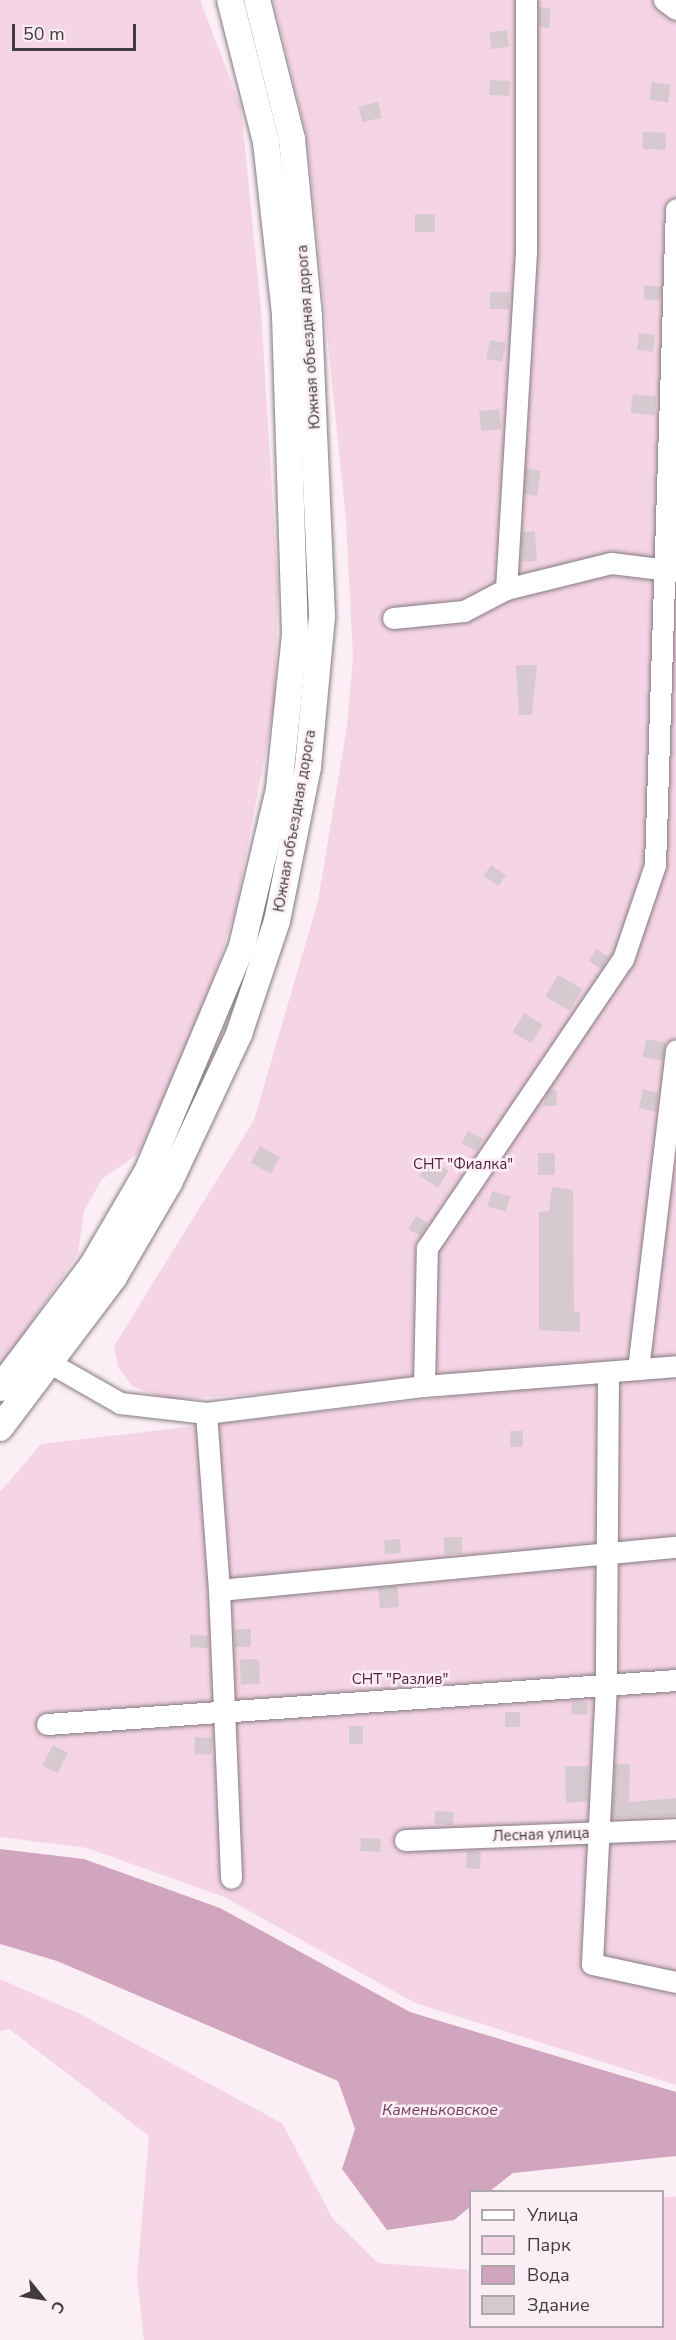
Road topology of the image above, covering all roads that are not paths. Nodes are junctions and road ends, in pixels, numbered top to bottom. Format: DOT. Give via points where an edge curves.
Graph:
graph roads {
  1 [pos="230,0"];
  2 [pos="257,0"];
  3 [pos="526,0"];
  4 [pos="664,0"];
  5 [pos="676,9"];
  6 [pos="676,209"];
  7 [pos="671,570"];
  8 [pos="506,589"];
  9 [pos="393,618"];
  10 [pos="676,1050"];
  11 [pos="48,1346"];
  12 [pos="676,1366"];
  13 [pos="638,1369"];
  14 [pos="608,1374"];
  15 [pos="424,1386"];
  16 [pos="0,1388"];
  17 [pos="206,1413"];
  18 [pos="0,1428"];
  19 [pos="676,1547"];
  20 [pos="609,1552"];
  21 [pos="219,1590"];
  22 [pos="676,1680"];
  23 [pos="606,1686"];
  24 [pos="224,1709"];
  25 [pos="47,1724"];
  26 [pos="676,1829"];
  27 [pos="598,1833"];
  28 [pos="405,1840"];
  29 [pos="231,1878"];
  30 [pos="676,1982"];
  1 -- 11 [label="main road, Южная объездная дорога" via="266,142 285,314 296,633 279,789 242,946 206,1038 148,1170"];
  2 -- 11 [label="main road, Южная объездная дорога" via="292,139 309,316 322,616 308,767 277,921 239,1034 169,1184 114,1278"];
  3 -- 8 [label="street" via="526,250"];
  4 -- 5 [label="street"];
  6 -- 7 [label="street"];
  7 -- 8 [label="street" via="611,563"];
  7 -- 15 [label="street" via="655,865 623,959 427,1248"];
  8 -- 9 [label="street" via="464,611"];
  10 -- 13 [label="street"];
  11 -- 16 [label="main road, Южная объездная дорога"];
  11 -- 17 [label="street" via="120,1403"];
  11 -- 18 [label="main road, Южная объездная дорога"];
  12 -- 13 [label="street"];
  13 -- 14 [label="street"];
  14 -- 15 [label="street"];
  14 -- 20 [label="street"];
  15 -- 17 [label="street"];
  17 -- 21 [label="street"];
  19 -- 20 [label="street"];
  20 -- 21 [label="street"];
  20 -- 23 [label="street"];
  21 -- 24 [label="street"];
  22 -- 23 [label="street"];
  23 -- 24 [label="street"];
  23 -- 27 [label="street"];
  24 -- 25 [label="street"];
  24 -- 29 [label="street"];
  26 -- 27 [label="street, Лесная улица"];
  27 -- 28 [label="street, Лесная улица"];
  27 -- 30 [label="street" via="592,1964"];
}
